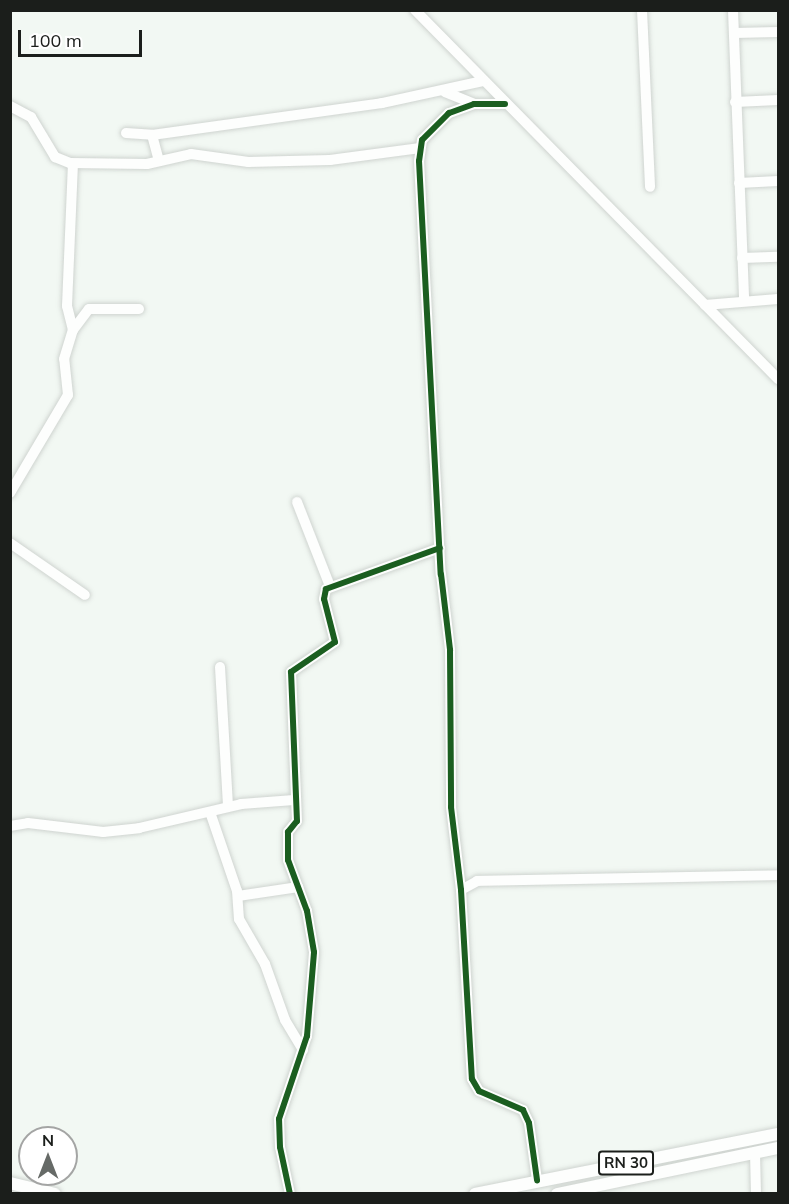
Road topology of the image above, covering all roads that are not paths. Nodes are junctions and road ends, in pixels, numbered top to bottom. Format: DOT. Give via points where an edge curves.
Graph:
graph roads {
  1 [pos="415,10"];
  2 [pos="642,10"];
  3 [pos="733,10"];
  4 [pos="778,32"];
  5 [pos="734,33"];
  6 [pos="483,81"];
  7 [pos="445,92"];
  8 [pos="778,100"];
  9 [pos="735,102"];
  10 [pos="474,104"];
  11 [pos="505,104"];
  12 [pos="10,106"];
  13 [pos="126,133"];
  14 [pos="153,135"];
  15 [pos="420,148"];
  16 [pos="159,161"];
  17 [pos="73,164"];
  18 [pos="778,181"];
  19 [pos="739,183"];
  20 [pos="650,188"];
  21 [pos="778,257"];
  22 [pos="742,258"];
  23 [pos="778,298"];
  24 [pos="744,299"];
  25 [pos="705,305"];
  26 [pos="139,309"];
  27 [pos="73,330"];
  28 [pos="778,379"];
  29 [pos="10,493"];
  30 [pos="297,502"];
  31 [pos="10,543"];
  32 [pos="440,548"];
  33 [pos="330,586"];
  34 [pos="85,595"];
  35 [pos="220,667"];
  36 [pos="294,800"];
  37 [pos="228,806"];
  38 [pos="210,812"];
  39 [pos="10,826"];
  40 [pos="778,875"];
  41 [pos="298,887"];
  42 [pos="461,890"];
  43 [pos="238,896"];
  44 [pos="303,1050"];
  45 [pos="778,1134"];
  46 [pos="778,1148"];
  47 [pos="755,1153"];
  48 [pos="537,1180"];
  49 [pos="10,1183"];
  50 [pos="55,1194"];
  51 [pos="290,1194"];
  52 [pos="475,1194"];
  53 [pos="557,1194"];
  54 [pos="756,1194"];
  1 -- 6 [label="street"];
  2 -- 20 [label="street"];
  3 -- 5 [label="street"];
  4 -- 5 [label="street"];
  5 -- 9 [label="street"];
  6 -- 7 [label="street"];
  6 -- 11 [label="street"];
  7 -- 10 [label="street"];
  7 -- 14 [label="street"];
  8 -- 9 [label="street"];
  9 -- 19 [label="street"];
  10 -- 11 [label="street"];
  10 -- 15 [label="street" via="449,113"];
  11 -- 25 [label="street"];
  12 -- 17 [label="street" via="31,117 55,157"];
  13 -- 14 [label="street"];
  14 -- 16 [label="street"];
  15 -- 16 [label="street" via="330,160 248,162 190,154"];
  15 -- 32 [label="street"];
  16 -- 17 [label="street"];
  17 -- 27 [label="street" via="67,300"];
  18 -- 19 [label="street"];
  19 -- 22 [label="street"];
  21 -- 22 [label="street"];
  22 -- 24 [label="street"];
  23 -- 24 [label="street"];
  24 -- 25 [label="street"];
  25 -- 28 [label="street"];
  26 -- 27 [label="street" via="89,309"];
  27 -- 29 [label="street" via="64,359 68,375 65,404"];
  30 -- 33 [label="street"];
  31 -- 34 [label="street"];
  32 -- 33 [label="street"];
  32 -- 42 [label="street" via="450,650 451,807"];
  33 -- 36 [label="street" via="324,599 335,642 296,665 289,683"];
  35 -- 37 [label="street"];
  36 -- 37 [label="street"];
  36 -- 41 [label="street" via="297,821 288,832 288,856"];
  37 -- 38 [label="street"];
  38 -- 39 [label="street" via="103,832 28,824"];
  38 -- 43 [label="street"];
  40 -- 42 [label="street" via="477,881"];
  41 -- 43 [label="street"];
  41 -- 44 [label="street" via="315,952"];
  42 -- 48 [label="street" via="472,1079 479,1090 523,1110 529,1123"];
  43 -- 44 [label="street" via="242,925 265,964 287,1026"];
  44 -- 51 [label="street" via="279,1119 280,1148"];
  45 -- 48 [label="main road, RN 30 / RN 30"];
  46 -- 47 [label="main road, RN 30"];
  47 -- 53 [label="main road, RN 30"];
  47 -- 54 [label="street"];
  48 -- 52 [label="main road, RN 30 / RN 30"];
  49 -- 50 [label="main road"];
}
